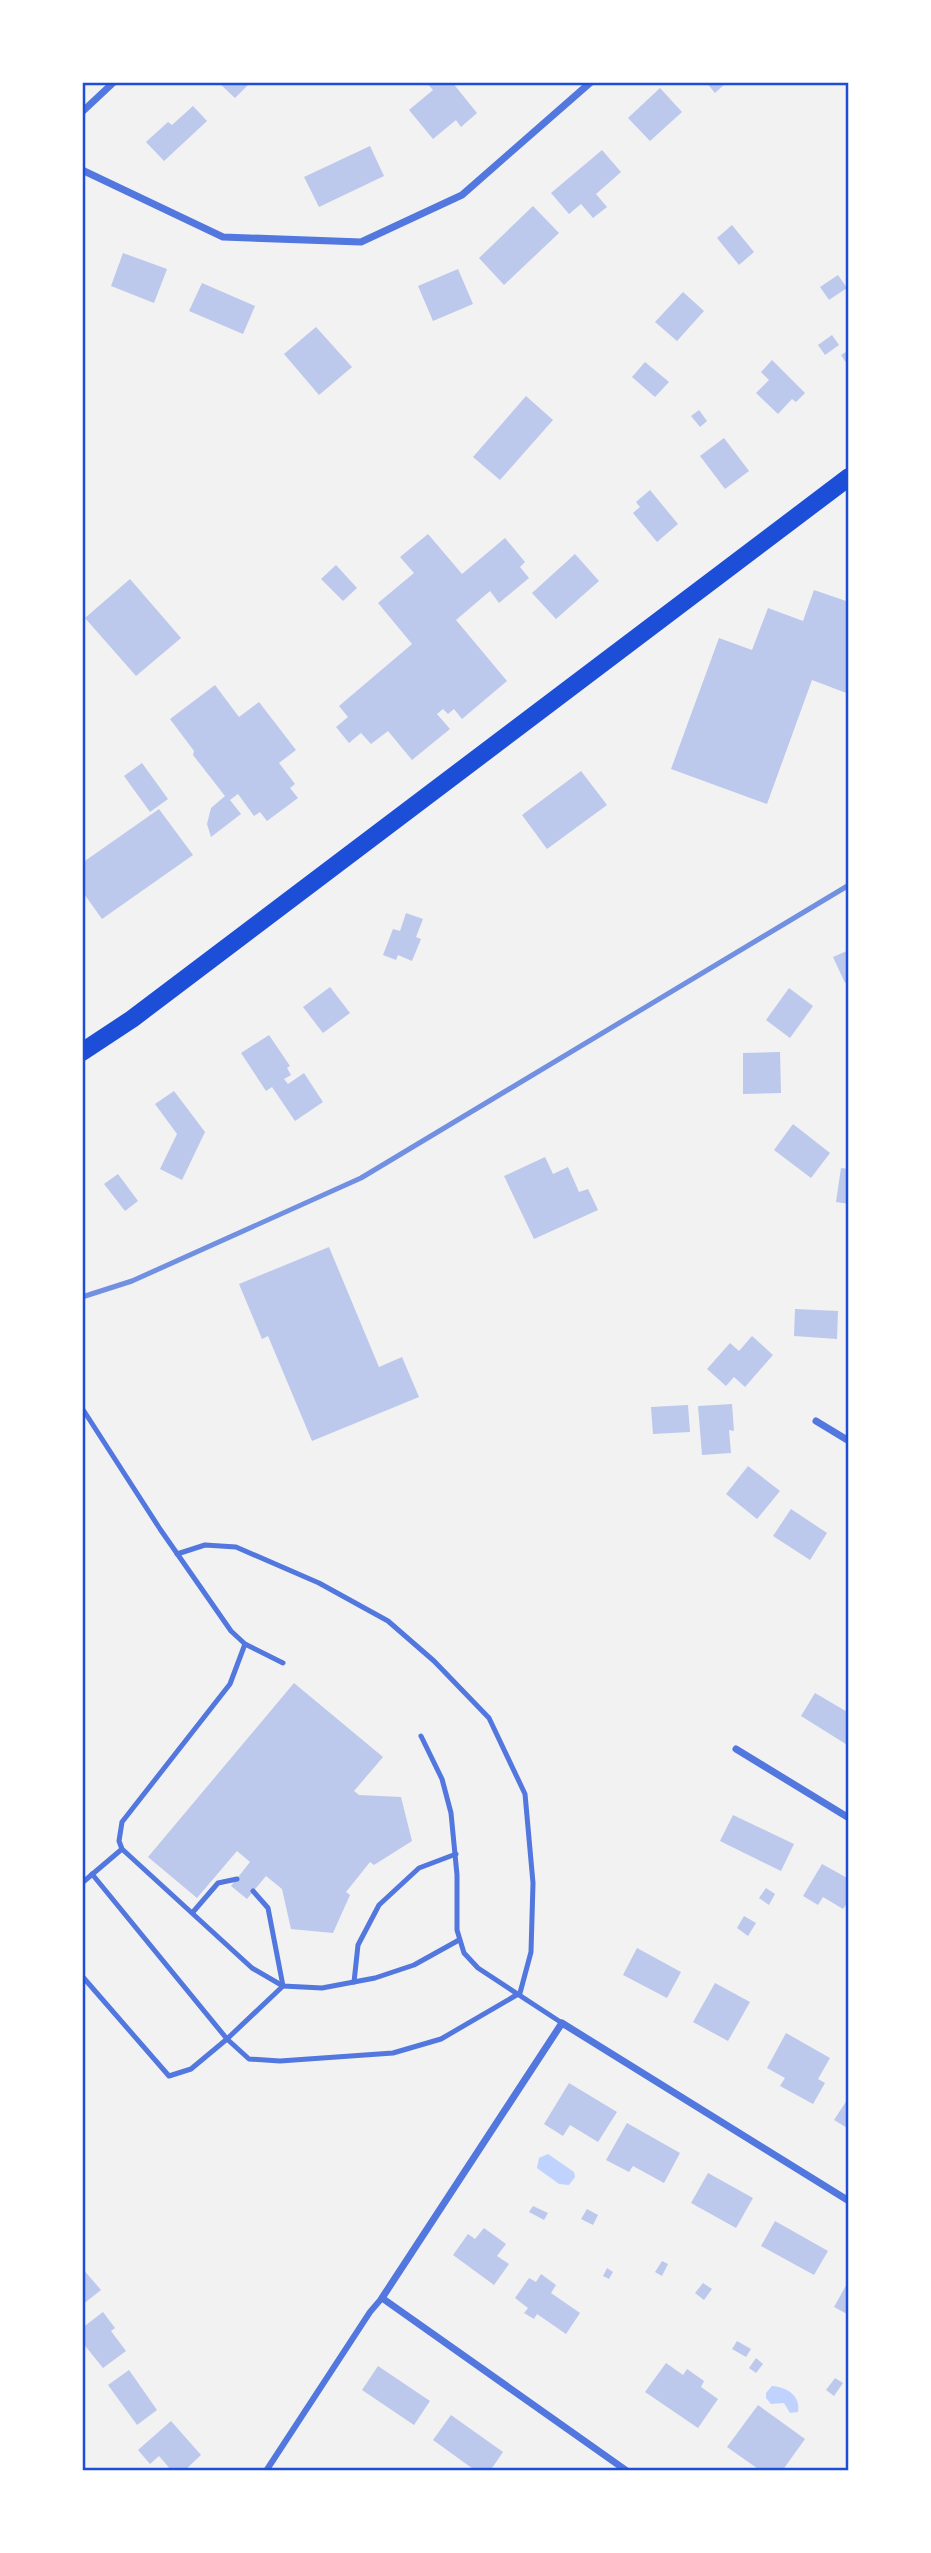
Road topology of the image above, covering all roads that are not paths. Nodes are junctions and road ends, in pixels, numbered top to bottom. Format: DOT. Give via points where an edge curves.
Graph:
graph roads {
  1 [pos="114,82"];
  2 [pos="590,82"];
  3 [pos="82,112"];
  4 [pos="82,170"];
  5 [pos="849,477"];
  6 [pos="82,1052"];
  7 [pos="82,1408"];
  8 [pos="816,1421"];
  9 [pos="849,1441"];
  10 [pos="177,1554"];
  11 [pos="245,1644"];
  12 [pos="283,1663"];
  13 [pos="421,1736"];
  14 [pos="736,1749"];
  15 [pos="849,1818"];
  16 [pos="122,1849"];
  17 [pos="456,1854"];
  18 [pos="92,1874"];
  19 [pos="237,1879"];
  20 [pos="82,1883"];
  21 [pos="253,1891"];
  22 [pos="192,1912"];
  23 [pos="459,1940"];
  24 [pos="82,1976"];
  25 [pos="354,1982"];
  26 [pos="283,1986"];
  27 [pos="520,1993"];
  28 [pos="562,2023"];
  29 [pos="227,2039"];
  30 [pos="849,2201"];
  31 [pos="382,2298"];
  32 [pos="266,2471"];
  33 [pos="627,2471"];
  1 -- 3 [label="street"];
  2 -- 4 [label="street" via="463,195 361,242 223,237"];
  5 -- 6 [label="main road"];
  7 -- 10 [label="lane"];
  8 -- 9 [label="street"];
  10 -- 11 [label="lane"];
  10 -- 27 [label="lane" via="205,1545 236,1547 319,1583 388,1621 489,1718 525,1794 533,1883 532,1938"];
  11 -- 12 [label="lane"];
  11 -- 16 [label="lane" via="230,1684 122,1822"];
  13 -- 17 [label="lane" via="446,1792"];
  14 -- 15 [label="street"];
  16 -- 18 [label="lane"];
  16 -- 22 [label="lane"];
  17 -- 23 [label="lane"];
  17 -- 25 [label="lane" via="419,1868 379,1905 358,1945"];
  18 -- 20 [label="lane"];
  18 -- 29 [label="lane"];
  19 -- 22 [label="lane" via="218,1883"];
  21 -- 26 [label="lane" via="268,1908"];
  22 -- 26 [label="lane" via="251,1968"];
  23 -- 25 [label="lane" via="408,1968"];
  23 -- 27 [label="lane" via="478,1968"];
  24 -- 29 [label="lane" via="169,2076 191,2069"];
  25 -- 26 [label="lane" via="322,1988"];
  26 -- 29 [label="lane"];
  27 -- 28 [label="lane"];
  27 -- 29 [label="lane" via="441,2039 393,2053 249,2059"];
  28 -- 30 [label="street"];
  28 -- 31 [label="street"];
  31 -- 32 [label="street"];
  31 -- 33 [label="street"];
}
